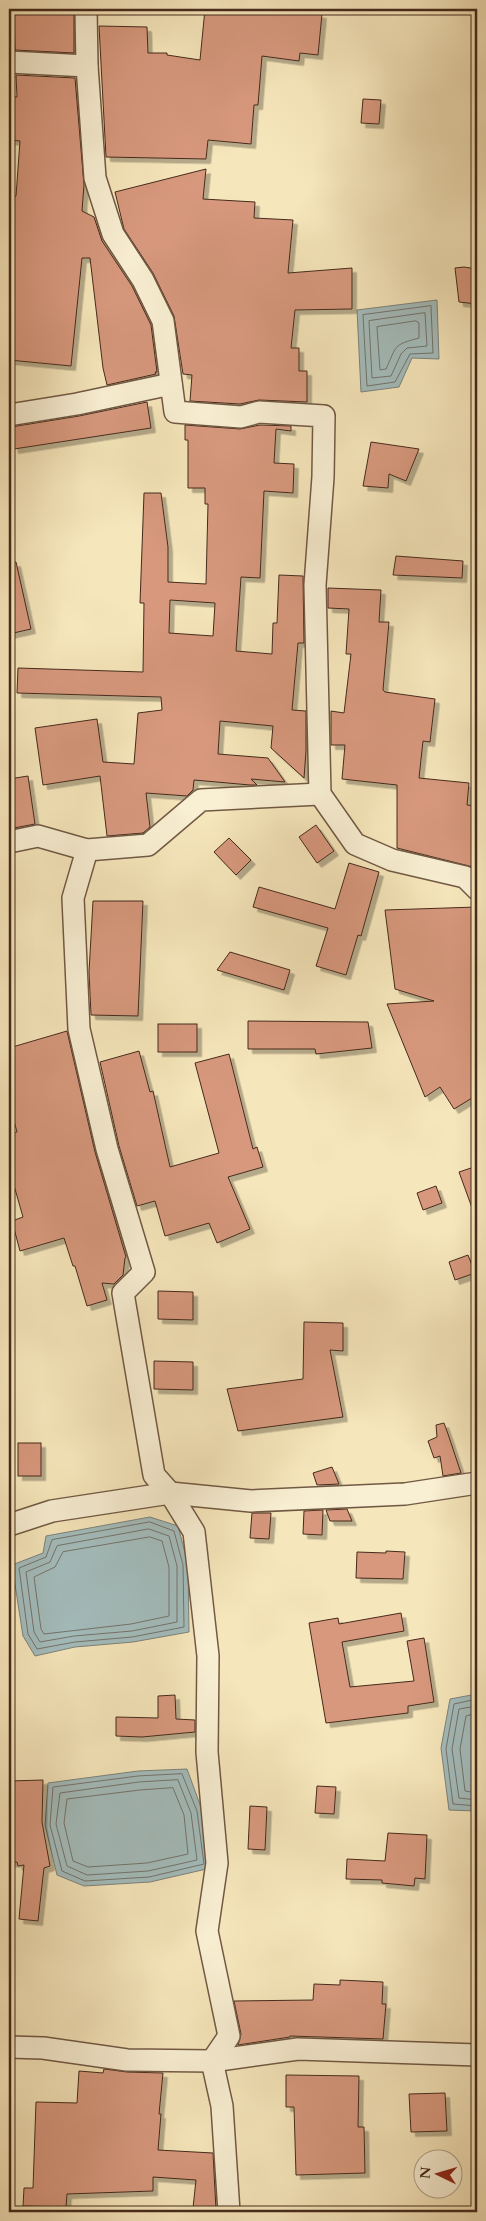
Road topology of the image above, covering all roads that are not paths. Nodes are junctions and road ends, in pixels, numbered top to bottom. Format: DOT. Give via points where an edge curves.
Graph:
graph roads {
  1 [pos="86,9"];
  2 [pos="9,62"];
  3 [pos="87,66"];
  4 [pos="171,384"];
  5 [pos="9,415"];
  6 [pos="320,794"];
  7 [pos="9,842"];
  8 [pos="87,850"];
  9 [pos="477,889"];
  10 [pos="477,1483"];
  11 [pos="170,1493"];
  12 [pos="9,1525"];
  13 [pos="9,2048"];
  14 [pos="477,2055"];
  15 [pos="212,2061"];
  16 [pos="230,2212"];
  1 -- 3 [label="street"];
  2 -- 3 [label="street"];
  3 -- 4 [label="street" via="96,178 113,234 143,280 163,321"];
  4 -- 5 [label="street"];
  4 -- 6 [label="street" via="175,412 241,417 259,412 324,416 315,585"];
  6 -- 8 [label="street" via="201,800 148,845"];
  6 -- 9 [label="street" via="355,844 392,860 465,877"];
  7 -- 8 [label="street" via="38,836"];
  8 -- 11 [label="street" via="73,898 79,1029 106,1149 144,1272 123,1293 154,1475"];
  10 -- 11 [label="street" via="405,1494 251,1502"];
  11 -- 12 [label="street" via="52,1512"];
  11 -- 15 [label="street" via="194,1532 208,1656 207,1752 217,1863 207,1931 229,2036"];
  13 -- 15 [label="street" via="44,2048 127,2060"];
  14 -- 15 [label="street" via="298,2049"];
  15 -- 16 [label="street" via="222,2106"];
}
